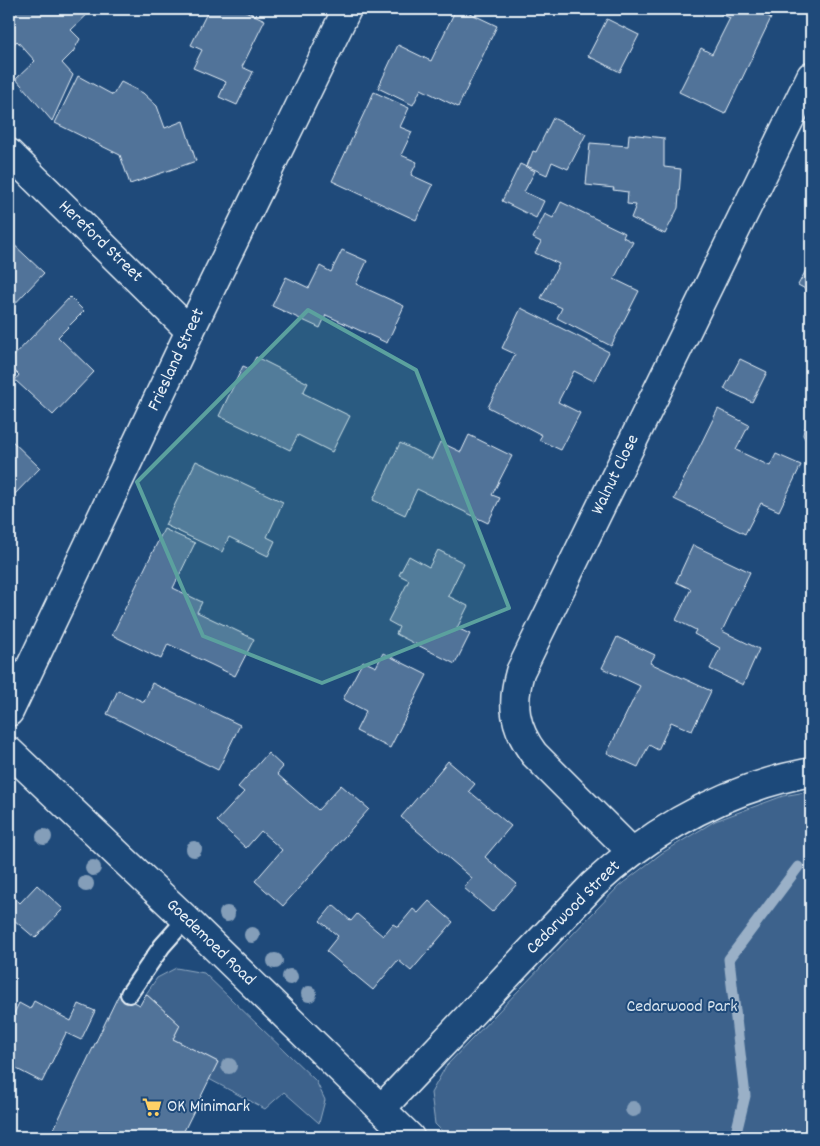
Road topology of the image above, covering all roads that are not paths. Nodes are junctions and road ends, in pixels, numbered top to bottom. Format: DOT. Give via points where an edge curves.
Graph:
graph roads {
  1 [pos="347,9"];
  2 [pos="811,76"];
  3 [pos="9,153"];
  4 [pos="190,331"];
  5 [pos="9,712"];
  6 [pos="9,751"];
  7 [pos="811,772"];
  8 [pos="632,852"];
  9 [pos="186,919"];
  10 [pos="129,994"];
  11 [pos="381,1109"];
  12 [pos="410,1137"];
  1 -- 4 [label="street, Friesland Street"];
  2 -- 8 [label="street, Walnut Close" via="520,672 516,687 516,717 526,743"];
  3 -- 4 [label="street, Hereford Street"];
  4 -- 5 [label="street, Friesland Street"];
  6 -- 9 [label="street, Goedemoed Road"];
  7 -- 8 [label="street, Cedarwood Street" via="750,788 708,805 668,826"];
  8 -- 11 [label="street, Cedarwood Street" via="593,885"];
  9 -- 10 [label="lane" via="162,946"];
  9 -- 11 [label="street, Goedemoed Road"];
  11 -- 12 [label="street, Goedemoed Road"];
}
